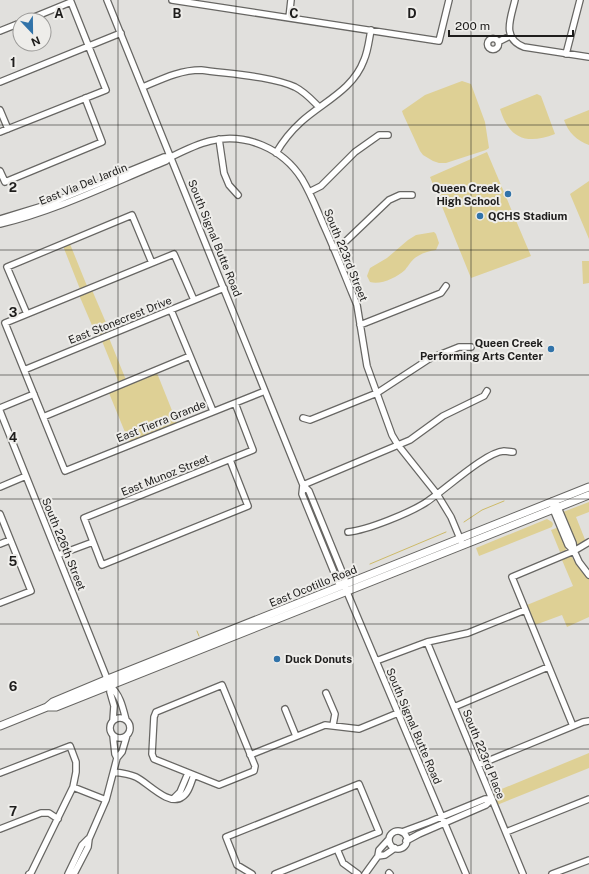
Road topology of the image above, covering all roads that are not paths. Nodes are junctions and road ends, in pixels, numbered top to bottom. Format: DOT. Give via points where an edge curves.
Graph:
graph roads {
  1 [pos="107,0"];
  2 [pos="172,0"];
  3 [pos="291,0"];
  4 [pos="449,0"];
  5 [pos="515,0"];
  6 [pos="580,0"];
  7 [pos="47,12"];
  8 [pos="289,18"];
  9 [pos="12,26"];
  10 [pos="370,30"];
  11 [pos="0,31"];
  12 [pos="120,33"];
  13 [pos="510,36"];
  14 [pos="498,42"];
  15 [pos="89,46"];
  16 [pos="566,54"];
  17 [pos="589,57"];
  18 [pos="0,82"];
  19 [pos="143,87"];
  20 [pos="85,98"];
  21 [pos="319,107"];
  22 [pos="0,110"];
  23 [pos="8,129"];
  24 [pos="0,132"];
  25 [pos="388,135"];
  26 [pos="219,139"];
  27 [pos="276,153"];
  28 [pos="171,156"];
  29 [pos="0,171"];
  30 [pos="309,192"];
  31 [pos="238,195"];
  32 [pos="412,195"];
  33 [pos="0,219"];
  34 [pos="0,224"];
  35 [pos="333,248"];
  36 [pos="152,263"];
  37 [pos="446,286"];
  38 [pos="224,288"];
  39 [pos="194,300"];
  40 [pos="171,310"];
  41 [pos="27,314"];
  42 [pos="360,325"];
  43 [pos="471,347"];
  44 [pos="190,356"];
  45 [pos="24,370"];
  46 [pos="265,391"];
  47 [pos="487,391"];
  48 [pos="377,393"];
  49 [pos="34,394"];
  50 [pos="235,403"];
  51 [pos="0,408"];
  52 [pos="0,411"];
  53 [pos="213,411"];
  54 [pos="43,417"];
  55 [pos="303,418"];
  56 [pos="398,446"];
  57 [pos="513,452"];
  58 [pos="230,460"];
  59 [pos="26,476"];
  60 [pos="303,485"];
  61 [pos="0,487"];
  62 [pos="589,487"];
  63 [pos="437,494"];
  64 [pos="589,495"];
  65 [pos="553,501"];
  66 [pos="556,508"];
  67 [pos="0,514"];
  68 [pos="348,532"];
  69 [pos="10,540"];
  70 [pos="94,542"];
  71 [pos="462,542"];
  72 [pos="589,542"];
  73 [pos="0,544"];
  74 [pos="574,551"];
  75 [pos="58,556"];
  76 [pos="589,575"];
  77 [pos="346,589"];
  78 [pos="0,603"];
  79 [pos="525,610"];
  80 [pos="427,642"];
  81 [pos="376,661"];
  82 [pos="548,666"];
  83 [pos="109,682"];
  84 [pos="326,693"];
  85 [pos="454,707"];
  86 [pos="285,709"];
  87 [pos="398,713"];
  88 [pos="113,720"];
  89 [pos="126,720"];
  90 [pos="589,721"];
  91 [pos="333,725"];
  92 [pos="0,726"];
  93 [pos="573,726"];
  94 [pos="113,736"];
  95 [pos="127,736"];
  96 [pos="296,736"];
  97 [pos="250,755"];
  98 [pos="117,758"];
  99 [pos="478,765"];
  100 [pos="114,772"];
  101 [pos="0,773"];
  102 [pos="188,773"];
  103 [pos="194,775"];
  104 [pos="73,787"];
  105 [pos="174,798"];
  106 [pos="492,799"];
  107 [pos="589,799"];
  108 [pos="106,800"];
  109 [pos="58,819"];
  110 [pos="443,820"];
  111 [pos="0,829"];
  112 [pos="402,832"];
  113 [pos="506,832"];
  114 [pos="89,838"];
  115 [pos="389,839"];
  116 [pos="406,841"];
  117 [pos="395,848"];
  118 [pos="337,849"];
  119 [pos="378,856"];
  120 [pos="589,860"];
  121 [pos="30,874"];
  122 [pos="68,874"];
  123 [pos="74,874"];
  124 [pos="252,874"];
  125 [pos="275,874"];
  126 [pos="358,874"];
  127 [pos="365,874"];
  128 [pos="466,874"];
  129 [pos="523,874"];
  130 [pos="552,874"];
  1 -- 12 [label="street, South Signal Butte Road"];
  2 -- 8 [label="street"];
  3 -- 8 [label="street"];
  4 -- 10 [label="street" via="439,40"];
  5 -- 13 [label="street" via="509,26"];
  6 -- 16 [label="street"];
  7 -- 15 [label="street" via="71,2"];
  8 -- 10 [label="street"];
  9 -- 11 [label="street"];
  10 -- 21 [label="street" via="364,61 358,73 342,92"];
  12 -- 15 [label="street"];
  12 -- 19 [label="street, South Signal Butte Road"];
  13 -- 14 [label="street"];
  13 -- 16 [label="street" via="517,45"];
  15 -- 18 [label="street"];
  15 -- 20 [label="street" via="106,90"];
  16 -- 17 [label="street"];
  19 -- 21 [label="street" via="177,73 200,70 268,79 296,88"];
  19 -- 28 [label="street, South Signal Butte Road"];
  20 -- 23 [label="street"];
  20 -- 29 [label="street" via="102,142 5,182"];
  21 -- 27 [label="street" via="293,129"];
  22 -- 23 [label="street"];
  23 -- 24 [label="street"];
  25 -- 30 [label="street" via="379,136 355,152 321,186"];
  26 -- 27 [label="street, East Via Del Jardin" via="250,140"];
  26 -- 28 [label="street, East Via Del Jardin"];
  26 -- 31 [label="street" via="224,173 229,185"];
  27 -- 30 [label="street, South 223rd Street" via="294,169"];
  28 -- 33 [label="street, East Via Del Jardin" via="46,206"];
  28 -- 34 [label="street, East Via Del Jardin" via="166,162 52,208"];
  28 -- 38 [label="street, South Signal Butte Road"];
  30 -- 35 [label="street, South 223rd Street"];
  32 -- 35 [label="street" via="400,195 389,200 346,241"];
  35 -- 42 [label="street, South 223rd Street" via="357,305"];
  36 -- 39 [label="street" via="174,254"];
  36 -- 41 [label="street"];
  36 -- 41 [label="street" via="132,215 7,267"];
  37 -- 42 [label="street" via="441,293"];
  38 -- 39 [label="street, East Stonecrest Drive"];
  38 -- 46 [label="street, South Signal Butte Road"];
  39 -- 40 [label="street, East Stonecrest Drive"];
  40 -- 44 [label="street"];
  40 -- 45 [label="street, East Stonecrest Drive"];
  41 -- 45 [label="street" via="5,323"];
  42 -- 48 [label="street, South 223rd Street" via="367,366"];
  43 -- 48 [label="street" via="459,347 429,359"];
  44 -- 53 [label="street"];
  44 -- 54 [label="street"];
  45 -- 49 [label="street"];
  46 -- 50 [label="street, East Tierra Grande"];
  46 -- 60 [label="street, South Signal Butte Road"];
  47 -- 56 [label="street" via="484,396 443,416"];
  48 -- 55 [label="street" via="310,420"];
  48 -- 56 [label="street, South 223rd Street"];
  49 -- 51 [label="street"];
  49 -- 54 [label="street"];
  50 -- 53 [label="street, East Tierra Grande"];
  50 -- 58 [label="street, East Munoz Street" via="253,450"];
  52 -- 59 [label="street, South 226th Street"];
  53 -- 54 [label="street, East Tierra Grande" via="65,470"];
  56 -- 60 [label="street"];
  56 -- 63 [label="street, South 223rd Street"];
  57 -- 63 [label="street" via="504,451 480,461"];
  58 -- 70 [label="street, East Munoz Street" via="84,518"];
  58 -- 70 [label="street" via="248,506 102,565"];
  59 -- 61 [label="street"];
  59 -- 75 [label="street, South 226th Street"];
  60 -- 77 [label="street, South Signal Butte Road" via="310,491 345,580"];
  62 -- 65 [label="main road, East Ocotillo Road"];
  63 -- 68 [label="street" via="412,510 359,531"];
  63 -- 71 [label="street, South 223rd Street"];
  64 -- 66 [label="main road, East Ocotillo Road"];
  65 -- 66 [label="street"];
  65 -- 71 [label="main road, East Ocotillo Road"];
  66 -- 71 [label="main road, East Ocotillo Road"];
  66 -- 74 [label="street" via="568,545"];
  67 -- 69 [label="street"];
  69 -- 73 [label="street"];
  69 -- 78 [label="street" via="30,591"];
  70 -- 75 [label="street"];
  71 -- 77 [label="main road, East Ocotillo Road"];
  72 -- 74 [label="street"];
  74 -- 76 [label="street"];
  74 -- 79 [label="street" via="512,577"];
  75 -- 83 [label="street, South 226th Street"];
  77 -- 81 [label="street, South Signal Butte Road"];
  77 -- 83 [label="main road, East Ocotillo Road"];
  79 -- 80 [label="street" via="468,633"];
  79 -- 82 [label="street"];
  80 -- 81 [label="street"];
  80 -- 85 [label="street, South 223rd Place"];
  81 -- 87 [label="street, South Signal Butte Road"];
  82 -- 85 [label="street"];
  82 -- 93 [label="street"];
  83 -- 88 [label="street" via="114,706"];
  83 -- 89 [label="street" via="116,690"];
  83 -- 92 [label="main road, East Ocotillo Road" via="56,707"];
  84 -- 91 [label="street" via="334,714"];
  85 -- 99 [label="street, South 223rd Place"];
  86 -- 96 [label="street"];
  87 -- 91 [label="street" via="361,729"];
  87 -- 110 [label="street, South Signal Butte Road"];
  88 -- 89 [label="street"];
  88 -- 94 [label="street" via="109,728"];
  89 -- 95 [label="street" via="130,728"];
  90 -- 93 [label="street"];
  91 -- 96 [label="street" via="325,725"];
  93 -- 99 [label="street"];
  94 -- 95 [label="street"];
  94 -- 98 [label="street"];
  95 -- 98 [label="street" via="122,752"];
  96 -- 97 [label="street"];
  97 -- 102 [label="street" via="222,685 158,710 155,714 153,757"];
  97 -- 103 [label="street" via="255,770 220,785"];
  98 -- 100 [label="street"];
  99 -- 106 [label="street, South 223rd Place"];
  100 -- 105 [label="street" via="129,774 156,792"];
  100 -- 108 [label="street"];
  101 -- 104 [label="street" via="70,746 76,762"];
  102 -- 103 [label="street"];
  102 -- 105 [label="street" via="180,792"];
  103 -- 105 [label="street" via="185,795 180,799"];
  104 -- 108 [label="street"];
  104 -- 109 [label="street"];
  106 -- 110 [label="street" via="485,799"];
  106 -- 113 [label="street, South 223rd Place"];
  107 -- 113 [label="street"];
  108 -- 114 [label="street"];
  109 -- 111 [label="street" via="41,812"];
  109 -- 121 [label="street"];
  110 -- 112 [label="street"];
  110 -- 116 [label="street"];
  110 -- 128 [label="street, South Signal Butte Road"];
  112 -- 115 [label="street" via="394,832"];
  112 -- 116 [label="street"];
  113 -- 129 [label="street, South 223rd Place"];
  114 -- 122 [label="street" via="82,845"];
  114 -- 123 [label="street" via="88,847"];
  115 -- 117 [label="street"];
  115 -- 119 [label="street" via="379,850"];
  116 -- 117 [label="street" via="402,847"];
  117 -- 119 [label="street"];
  118 -- 124 [label="street" via="379,832 359,784 226,837 237,865"];
  118 -- 125 [label="street"];
  118 -- 126 [label="street" via="343,863"];
  119 -- 127 [label="street"];
  120 -- 130 [label="street"];
}
